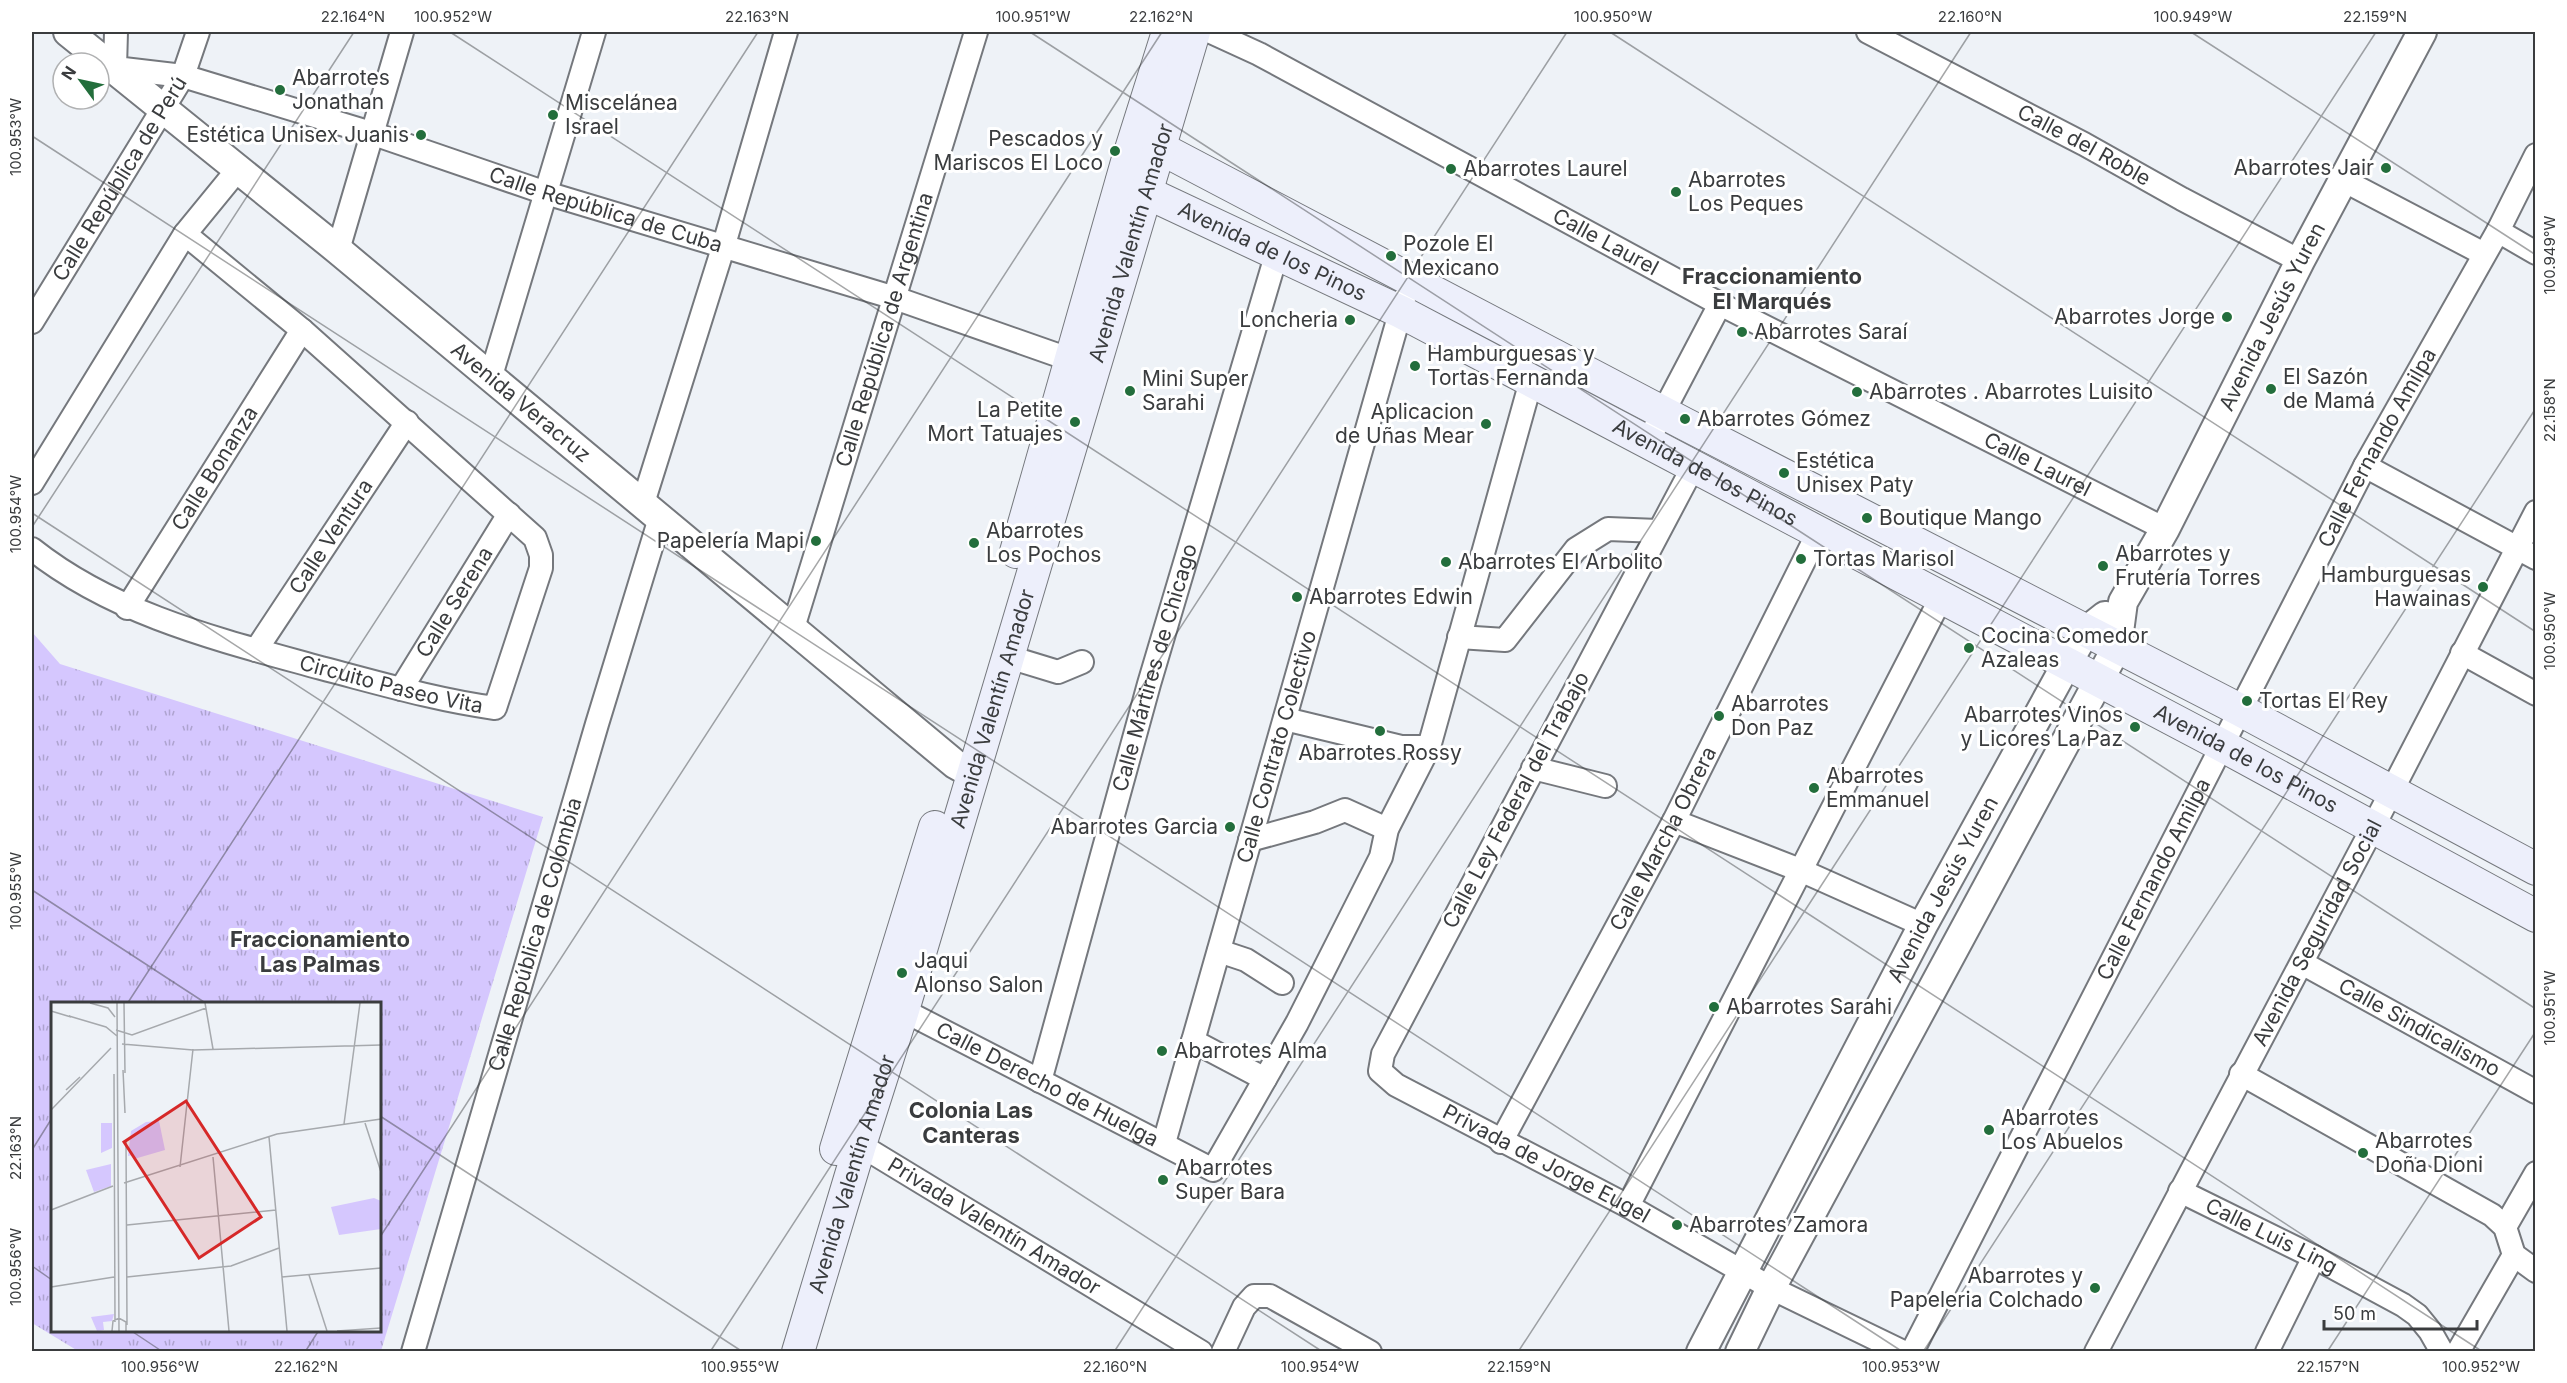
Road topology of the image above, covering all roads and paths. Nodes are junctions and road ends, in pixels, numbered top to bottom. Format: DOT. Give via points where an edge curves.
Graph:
graph roads {
  1 [pos="68,32"];
  2 [pos="116,32"];
  3 [pos="198,32"];
  4 [pos="402,32"];
  5 [pos="594,32"];
  6 [pos="786,32"];
  7 [pos="976,32"];
  8 [pos="1168,32"];
  9 [pos="1194,32"];
  10 [pos="1211,32"];
  11 [pos="1868,32"];
  12 [pos="2422,32"];
  13 [pos="115,69"];
  14 [pos="183,75"];
  15 [pos="164,110"];
  16 [pos="371,133"];
  17 [pos="1147,143"];
  18 [pos="2535,155"];
  19 [pos="239,168"];
  20 [pos="2343,180"];
  21 [pos="1135,187"];
  22 [pos="546,193"];
  23 [pos="2498,231"];
  24 [pos="185,234"];
  25 [pos="723,248"];
  26 [pos="338,250"];
  27 [pos="2535,253"];
  28 [pos="2484,254"];
  29 [pos="1276,256"];
  30 [pos="2300,261"];
  31 [pos="1409,280"];
  32 [pos="896,298"];
  33 [pos="1720,304"];
  34 [pos="1401,312"];
  35 [pos="32,322"];
  36 [pos="302,330"];
  37 [pos="1082,364"];
  38 [pos="490,379"];
  39 [pos="1531,381"];
  40 [pos="1663,412"];
  41 [pos="407,422"];
  42 [pos="1647,443"];
  43 [pos="2365,466"];
  44 [pos="1693,467"];
  45 [pos="33,477"];
  46 [pos="652,511"];
  47 [pos="2535,512"];
  48 [pos="509,514"];
  49 [pos="2165,529"];
  50 [pos="1658,531"];
  51 [pos="1818,533"];
  52 [pos="32,549"];
  53 [pos="2526,553"];
  54 [pos="1941,598"];
  55 [pos="2123,602"];
  56 [pos="128,608"];
  57 [pos="793,628"];
  58 [pos="2086,631"];
  59 [pos="1459,637"];
  60 [pos="2116,647"];
  61 [pos="256,650"];
  62 [pos="2462,653"];
  63 [pos="1009,657"];
  64 [pos="1082,662"];
  65 [pos="2066,664"];
  66 [pos="2098,681"];
  67 [pos="401,689"];
  68 [pos="2535,694"];
  69 [pos="2240,710"];
  70 [pos="1284,719"];
  71 [pos="2223,746"];
  72 [pos="1429,747"];
  73 [pos="1533,768"];
  74 [pos="964,769"];
  75 [pos="1605,786"];
  76 [pos="2391,792"];
  77 [pos="1674,821"];
  78 [pos="1387,829"];
  79 [pos="2372,829"];
  80 [pos="1250,840"];
  81 [pos="2535,869"];
  82 [pos="1800,870"];
  83 [pos="2535,916"];
  84 [pos="1923,925"];
  85 [pos="1219,951"];
  86 [pos="2302,963"];
  87 [pos="1282,983"];
  88 [pos="892,1004"];
  89 [pos="1193,1041"];
  90 [pos="1380,1071"];
  91 [pos="2241,1074"];
  92 [pos="1265,1079"];
  93 [pos="1040,1081"];
  94 [pos="2535,1092"];
  95 [pos="850,1139"];
  96 [pos="1501,1142"];
  97 [pos="1164,1143"];
  98 [pos="2535,1173"];
  99 [pos="2180,1191"];
  100 [pos="1628,1206"];
  101 [pos="2505,1227"];
  102 [pos="2514,1255"];
  103 [pos="2314,1257"];
  104 [pos="2535,1271"];
  105 [pos="1743,1272"];
  106 [pos="1771,1288"];
  107 [pos="413,1352"];
  108 [pos="776,1352"];
  109 [pos="798,1352"];
  110 [pos="1202,1352"];
  111 [pos="1223,1352"];
  112 [pos="1370,1352"];
  113 [pos="1701,1352"];
  114 [pos="1740,1352"];
  115 [pos="1903,1352"];
  116 [pos="1912,1352"];
  117 [pos="2096,1352"];
  118 [pos="2267,1352"];
  119 [pos="2442,1352"];
  120 [pos="2458,1352"];
  1 -- 13 [label="street, Avenida Veracruz"];
  2 -- 13 [label="street"];
  3 -- 14 [label="street, Calle República de Perú"];
  4 -- 16 [label="street"];
  5 -- 22 [label="street"];
  6 -- 25 [label="street, Calle República de Colombia"];
  7 -- 32 [label="street, Calle República de Argentina"];
  8 -- 17 [label="main road, Avenida Valentín Amador"];
  9 -- 17 [label="main road, Avenida Valentín Amador"];
  10 -- 33 [label="street, Calle Laurel" via="1259,54"];
  11 -- 30 [label="street, Calle del Roble"];
  12 -- 20 [label="street, Avenida Jesús Yuren"];
  13 -- 14 [label="street, Calle República de Cuba"];
  13 -- 15 [label="street, Avenida Veracruz"];
  14 -- 15 [label="street, Calle República de Perú"];
  14 -- 16 [label="street, Calle República de Cuba"];
  15 -- 19 [label="street, Avenida Veracruz"];
  15 -- 35 [label="street, Calle República de Perú"];
  16 -- 22 [label="street, Calle República de Cuba"];
  16 -- 26 [label="street"];
  17 -- 21 [label="main road, Avenida Valentín Amador"];
  17 -- 31 [label="main road, Avenida de los Pinos"];
  18 -- 23 [label="street, Calle Fernando Amilpa"];
  19 -- 24 [label="street"];
  19 -- 26 [label="street, Avenida Veracruz"];
  20 -- 28 [label="street"];
  20 -- 30 [label="street, Avenida Jesús Yuren"];
  21 -- 29 [label="main road, Avenida de los Pinos"];
  21 -- 37 [label="main road, Avenida Valentín Amador"];
  22 -- 25 [label="street, Calle República de Cuba"];
  22 -- 38 [label="street"];
  23 -- 27 [label="street"];
  23 -- 28 [label="street, Calle Fernando Amilpa"];
  24 -- 36 [label="street, Circuito Paseo Vita"];
  24 -- 45 [label="street"];
  25 -- 32 [label="street, Calle República de Cuba"];
  25 -- 46 [label="street, Calle República de Colombia"];
  26 -- 38 [label="street, Avenida Veracruz"];
  28 -- 43 [label="street, Calle Fernando Amilpa"];
  29 -- 34 [label="main road, Avenida de los Pinos"];
  29 -- 93 [label="street, Calle Mártires de Chicago" via="1149,684"];
  30 -- 49 [label="street, Avenida Jesús Yuren"];
  31 -- 34 [label="street, Calle Contrato Colectivo"];
  31 -- 40 [label="main road, Avenida de los Pinos"];
  32 -- 37 [label="street, Calle República de Cuba"];
  32 -- 57 [label="street, Calle República de Argentina"];
  33 -- 40 [label="street"];
  33 -- 49 [label="street, Calle Laurel"];
  34 -- 39 [label="main road, Avenida de los Pinos"];
  34 -- 70 [label="street, Calle Contrato Colectivo"];
  36 -- 41 [label="street, Circuito Paseo Vita"];
  36 -- 56 [label="street, Calle Bonanza"];
  37 -- 63 [label="main road, Avenida Valentín Amador"];
  37 -- 74 [label="main road, Avenida Valentín Amador"];
  38 -- 46 [label="street, Avenida Veracruz"];
  39 -- 42 [label="main road, Avenida de los Pinos"];
  39 -- 59 [label="street"];
  40 -- 42 [label="street"];
  40 -- 58 [label="main road, Avenida de los Pinos"];
  41 -- 48 [label="street, Circuito Paseo Vita"];
  41 -- 61 [label="street, Calle Ventura"];
  42 -- 44 [label="main road, Avenida de los Pinos"];
  43 -- 53 [label="street"];
  43 -- 69 [label="street, Calle Fernando Amilpa"];
  44 -- 50 [label="street, Calle Ley Federal del Trabajo"];
  44 -- 51 [label="main road, Avenida de los Pinos"];
  46 -- 57 [label="street, Avenida Veracruz"];
  46 -- 107 [label="street, Calle República de Colombia" via="597,724"];
  47 -- 53 [label="street, Avenida Seguridad Social"];
  48 -- 67 [label="street, Calle Serena"];
  48 -- 67 [label="street, Circuito Paseo Vita" via="535,538 541,568 495,708"];
  49 -- 55 [label="street, Avenida Jesús Yuren"];
  50 -- 59 [label="street" via="1608,529 1576,549 1505,640"];
  50 -- 73 [label="street, Calle Ley Federal del Trabajo"];
  51 -- 54 [label="main road, Avenida de los Pinos"];
  51 -- 77 [label="street, Calle Marcha Obrera"];
  52 -- 56 [label="street, Circuito Paseo Vita" via="90,590"];
  53 -- 62 [label="street, Avenida Seguridad Social"];
  54 -- 65 [label="main road, Avenida de los Pinos"];
  54 -- 82 [label="street"];
  55 -- 58 [label="street, Avenida Jesús Yuren"];
  55 -- 60 [label="street, Avenida Jesús Yuren"];
  56 -- 61 [label="street, Circuito Paseo Vita"];
  57 -- 74 [label="street, Avenida Veracruz"];
  58 -- 60 [label="main road, Avenida de los Pinos"];
  58 -- 65 [label="street, Avenida Jesús Yuren"];
  59 -- 72 [label="street"];
  60 -- 66 [label="street, Avenida Jesús Yuren"];
  60 -- 69 [label="main road, Avenida de los Pinos"];
  61 -- 67 [label="street, Circuito Paseo Vita"];
  62 -- 68 [label="street"];
  62 -- 76 [label="street, Avenida Seguridad Social"];
  63 -- 64 [label="street" via="1058,672"];
  63 -- 74 [label="main road, Avenida Valentín Amador"];
  65 -- 66 [label="main road, Avenida de los Pinos"];
  65 -- 84 [label="street, Avenida Jesús Yuren"];
  66 -- 71 [label="main road, Avenida de los Pinos"];
  66 -- 106 [label="street, Avenida Jesús Yuren"];
  69 -- 71 [label="street, Calle Fernando Amilpa"];
  69 -- 76 [label="main road, Avenida de los Pinos"];
  70 -- 72 [label="street" via="1401,747"];
  70 -- 80 [label="street, Calle Contrato Colectivo"];
  71 -- 79 [label="main road, Avenida de los Pinos"];
  71 -- 116 [label="street, Calle Fernando Amilpa"];
  72 -- 78 [label="street"];
  73 -- 75 [label="street"];
  73 -- 90 [label="street, Calle Ley Federal del Trabajo" via="1383,1054"];
  74 -- 88 [label="main road, Avenida Valentín Amador"];
  76 -- 79 [label="street, Avenida Seguridad Social"];
  76 -- 81 [label="main road, Avenida de los Pinos"];
  77 -- 82 [label="street"];
  77 -- 96 [label="street, Calle Marcha Obrera"];
  78 -- 80 [label="street" via="1345,810"];
  78 -- 92 [label="street" via="1381,856"];
  79 -- 83 [label="main road, Avenida de los Pinos"];
  79 -- 86 [label="street, Avenida Seguridad Social"];
  80 -- 85 [label="street, Calle Contrato Colectivo"];
  82 -- 84 [label="street"];
  82 -- 100 [label="street"];
  84 -- 105 [label="street, Avenida Jesús Yuren"];
  85 -- 87 [label="street" via="1245,960"];
  85 -- 89 [label="street, Calle Contrato Colectivo"];
  86 -- 91 [label="street, Avenida Seguridad Social"];
  86 -- 94 [label="street, Calle Sindicalismo"];
  88 -- 93 [label="street, Calle Derecho de Huelga"];
  88 -- 95 [label="main road, Avenida Valentín Amador"];
  89 -- 92 [label="street"];
  89 -- 97 [label="street, Calle Contrato Colectivo"];
  90 -- 96 [label="street, Privada de Jorge Eugel" via="1396,1085"];
  91 -- 99 [label="street, Avenida Seguridad Social"];
  91 -- 101 [label="street" via="2492,1215"];
  92 -- 97 [label="street, Calle Derecho de Huelga" via="1213,1170"];
  93 -- 97 [label="street, Calle Derecho de Huelga"];
  95 -- 108 [label="main road, Avenida Valentín Amador"];
  95 -- 109 [label="main road, Avenida Valentín Amador"];
  95 -- 110 [label="street, Privada Valentín Amador"];
  96 -- 100 [label="street, Privada de Jorge Eugel"];
  98 -- 101 [label="street"];
  99 -- 103 [label="street, Calle Luis Ling"];
  99 -- 117 [label="street, Avenida Seguridad Social"];
  100 -- 105 [label="street, Privada de Jorge Eugel"];
  101 -- 102 [label="street"];
  102 -- 104 [label="street"];
  102 -- 120 [label="street"];
  103 -- 118 [label="street"];
  103 -- 119 [label="street, Calle Luis Ling" via="2417,1315"];
  105 -- 106 [label="street, Privada de Jorge Eugel"];
  105 -- 113 [label="street, Avenida Jesús Yuren"];
  106 -- 114 [label="street, Avenida Jesús Yuren"];
  106 -- 115 [label="street, Privada de Jorge Eugel"];
  111 -- 112 [label="street" via="1244,1306 1254,1296 1270,1296"];
}
